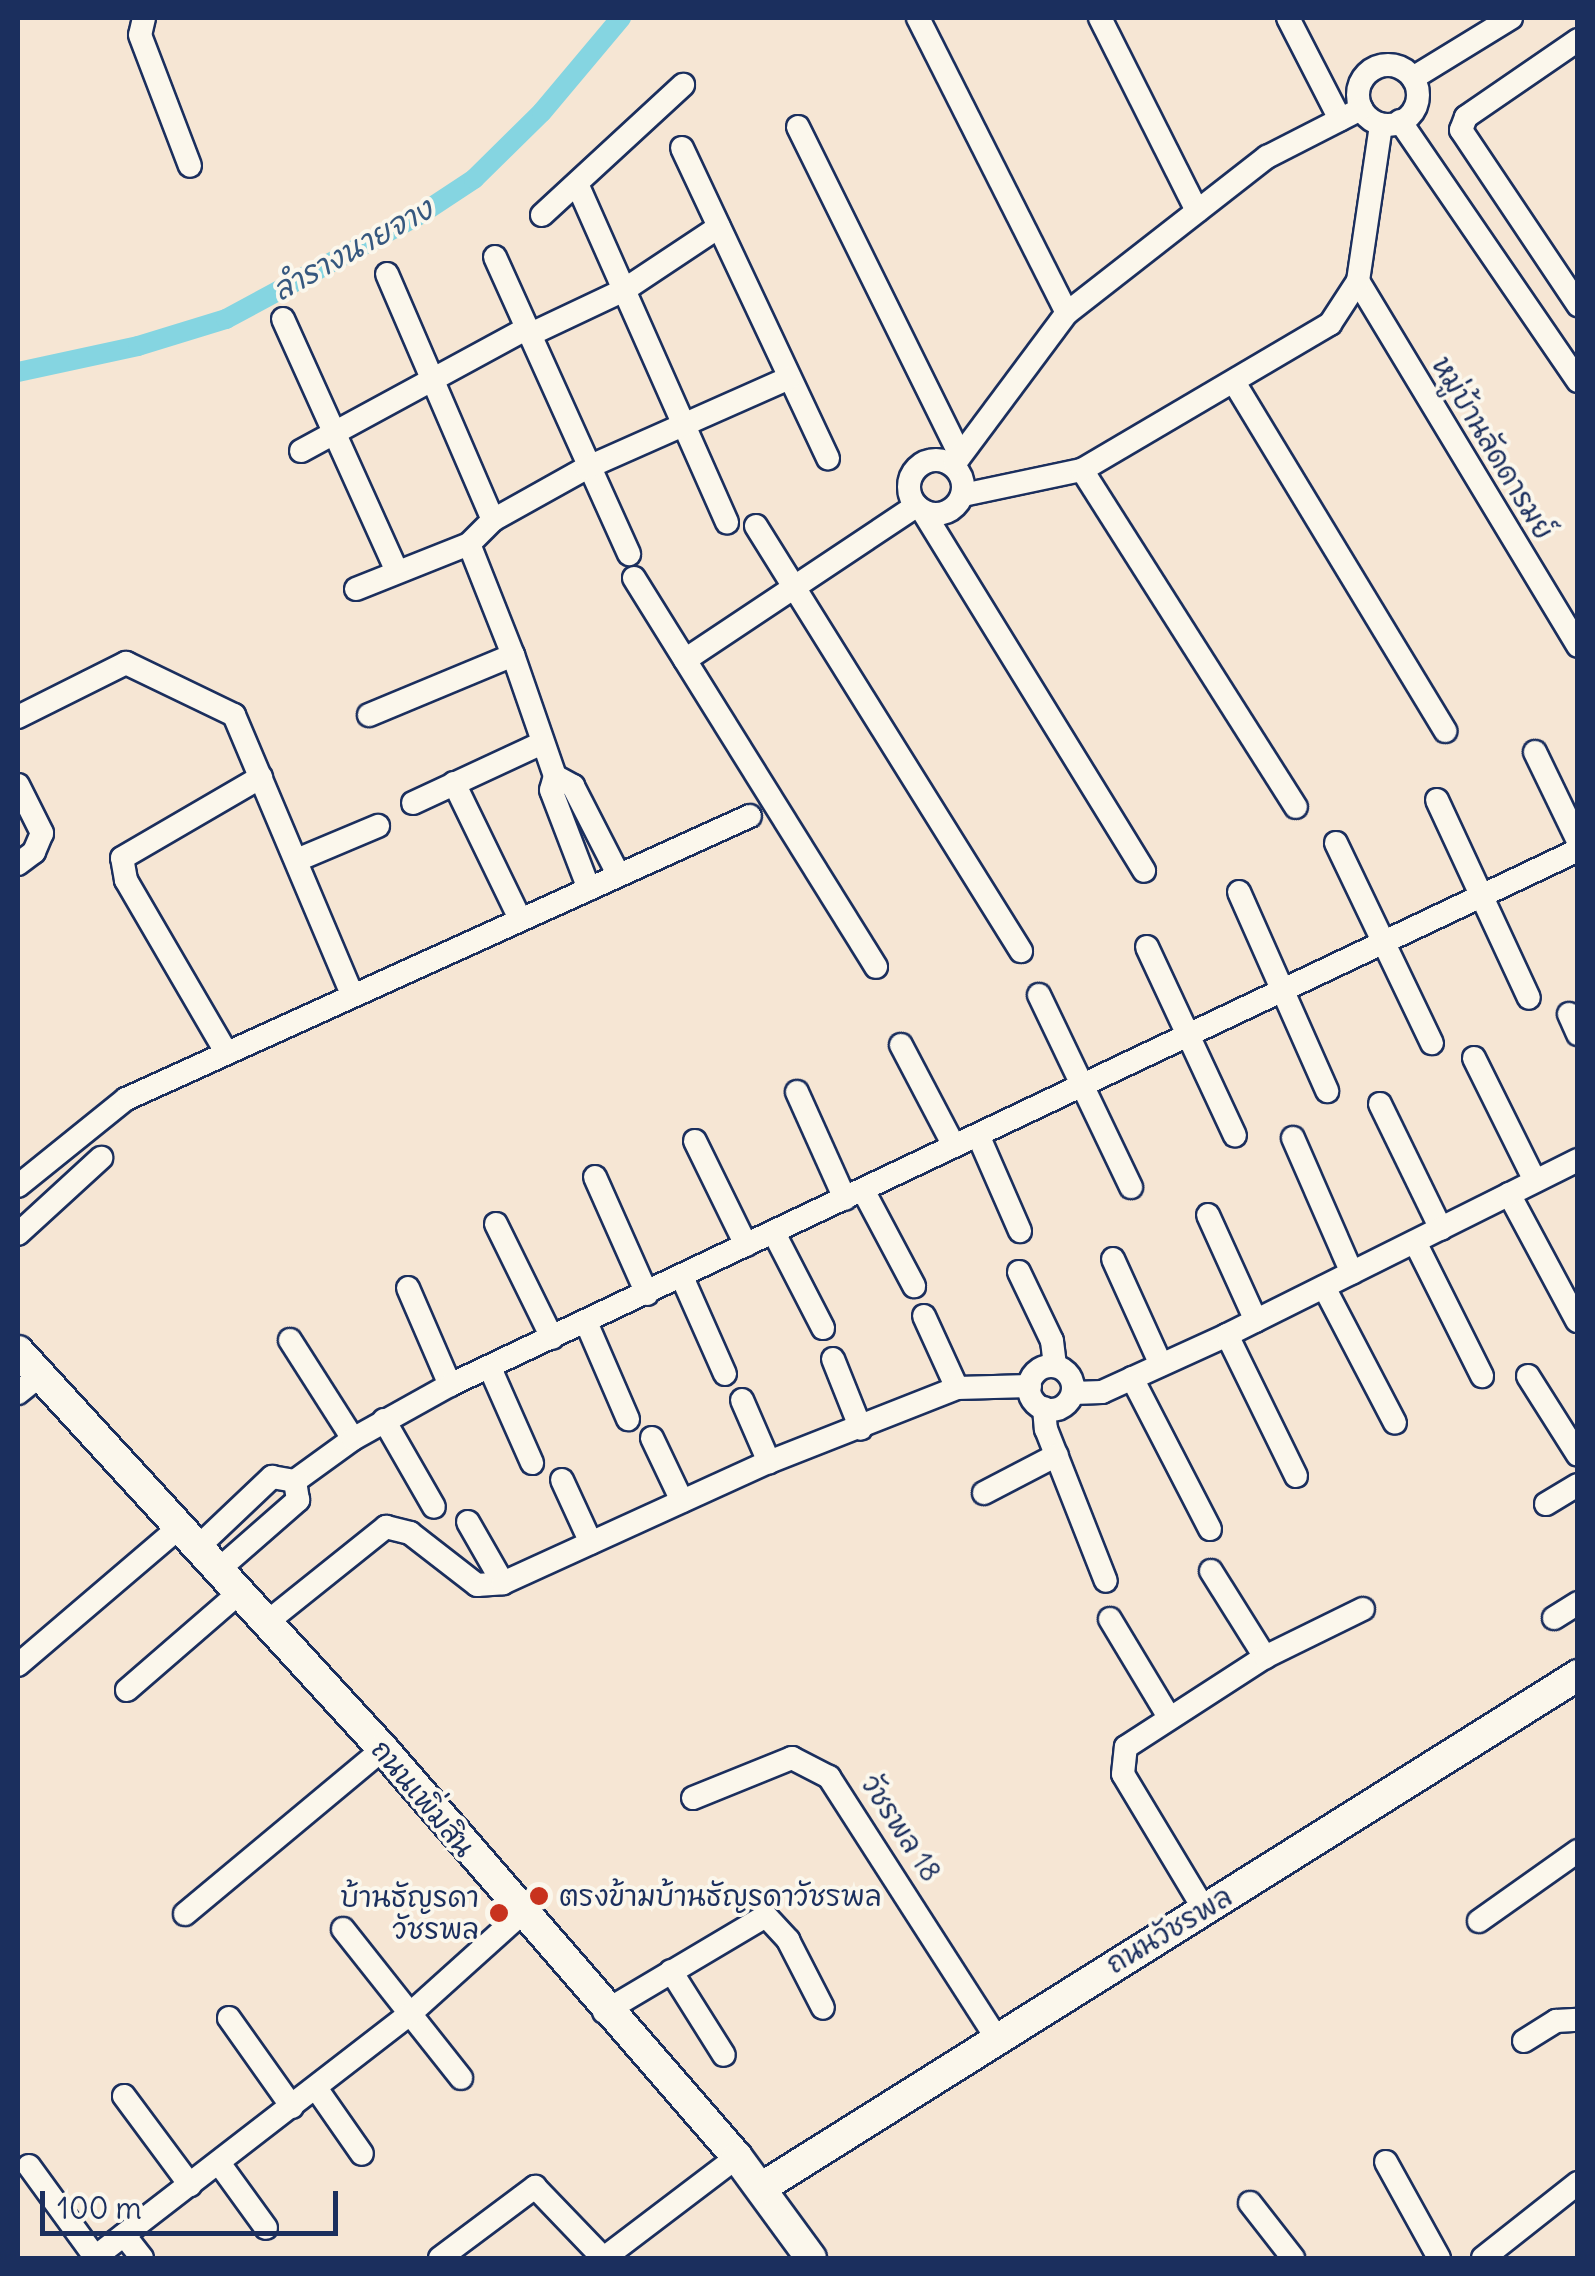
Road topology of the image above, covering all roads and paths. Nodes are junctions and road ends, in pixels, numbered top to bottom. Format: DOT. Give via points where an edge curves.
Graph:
graph roads {
  1 [pos="144,18"];
  2 [pos="918,18"];
  3 [pos="1100,18"];
  4 [pos="1288,18"];
  5 [pos="1511,18"];
  6 [pos="1473,28"];
  7 [pos="1578,40"];
  8 [pos="1412,78"];
  9 [pos="682,85"];
  10 [pos="1350,114"];
  11 [pos="1391,123"];
  12 [pos="798,127"];
  13 [pos="682,148"];
  14 [pos="190,166"];
  15 [pos="578,186"];
  16 [pos="1196,211"];
  17 [pos="542,216"];
  18 [pos="718,227"];
  19 [pos="495,257"];
  20 [pos="387,274"];
  21 [pos="1358,281"];
  22 [pos="624,290"];
  23 [pos="1578,305"];
  24 [pos="1067,313"];
  25 [pos="283,319"];
  26 [pos="529,331"];
  27 [pos="790,378"];
  28 [pos="1578,380"];
  29 [pos="1234,382"];
  30 [pos="435,383"];
  31 [pos="685,425"];
  32 [pos="338,436"];
  33 [pos="300,451"];
  34 [pos="956,457"];
  35 [pos="828,458"];
  36 [pos="586,468"];
  37 [pos="1082,470"];
  38 [pos="964,496"];
  39 [pos="920,510"];
  40 [pos="493,520"];
  41 [pos="727,522"];
  42 [pos="756,526"];
  43 [pos="469,544"];
  44 [pos="629,554"];
  45 [pos="397,570"];
  46 [pos="634,578"];
  47 [pos="792,586"];
  48 [pos="356,589"];
  49 [pos="1578,646"];
  50 [pos="513,655"];
  51 [pos="685,660"];
  52 [pos="369,715"];
  53 [pos="18,717"];
  54 [pos="1445,730"];
  55 [pos="540,744"];
  56 [pos="1536,752"];
  57 [pos="554,776"];
  58 [pos="261,777"];
  59 [pos="454,783"];
  60 [pos="18,785"];
  61 [pos="1438,800"];
  62 [pos="413,804"];
  63 [pos="1296,808"];
  64 [pos="750,816"];
  65 [pos="378,826"];
  66 [pos="1578,841"];
  67 [pos="1336,843"];
  68 [pos="1578,850"];
  69 [pos="297,860"];
  70 [pos="18,864"];
  71 [pos="1144,871"];
  72 [pos="618,874"];
  73 [pos="589,889"];
  74 [pos="1239,892"];
  75 [pos="1482,895"];
  76 [pos="519,917"];
  77 [pos="1385,941"];
  78 [pos="1147,947"];
  79 [pos="1021,951"];
  80 [pos="876,967"];
  81 [pos="1283,989"];
  82 [pos="352,995"];
  83 [pos="1040,995"];
  84 [pos="1529,998"];
  85 [pos="1189,1036"];
  86 [pos="1432,1043"];
  87 [pos="901,1045"];
  88 [pos="226,1052"];
  89 [pos="1474,1058"];
  90 [pos="1081,1086"];
  91 [pos="1328,1090"];
  92 [pos="797,1092"];
  93 [pos="1380,1104"];
  94 [pos="978,1136"];
  95 [pos="1236,1136"];
  96 [pos="1293,1138"];
  97 [pos="695,1140"];
  98 [pos="954,1146"];
  99 [pos="101,1158"];
  100 [pos="1578,1160"];
  101 [pos="594,1177"];
  102 [pos="1535,1182"];
  103 [pos="18,1186"];
  104 [pos="1130,1187"];
  105 [pos="1509,1194"];
  106 [pos="854,1195"];
  107 [pos="1208,1215"];
  108 [pos="496,1224"];
  109 [pos="1441,1228"];
  110 [pos="1020,1231"];
  111 [pos="774,1233"];
  112 [pos="18,1234"];
  113 [pos="1415,1242"];
  114 [pos="746,1245"];
  115 [pos="1113,1258"];
  116 [pos="1019,1272"];
  117 [pos="1352,1273"];
  118 [pos="682,1277"];
  119 [pos="914,1286"];
  120 [pos="408,1288"];
  121 [pos="1324,1288"];
  122 [pos="647,1294"];
  123 [pos="924,1316"];
  124 [pos="1577,1321"];
  125 [pos="586,1322"];
  126 [pos="1256,1322"];
  127 [pos="823,1328"];
  128 [pos="1227,1335"];
  129 [pos="552,1338"];
  130 [pos="290,1340"];
  131 [pos="18,1351"];
  132 [pos="833,1359"];
  133 [pos="1160,1365"];
  134 [pos="1055,1366"];
  135 [pos="490,1368"];
  136 [pos="725,1374"];
  137 [pos="1482,1376"];
  138 [pos="1528,1376"];
  139 [pos="1132,1378"];
  140 [pos="28,1384"];
  141 [pos="450,1385"];
  142 [pos="1030,1386"];
  143 [pos="957,1388"];
  144 [pos="1072,1393"];
  145 [pos="742,1400"];
  146 [pos="1044,1408"];
  147 [pos="628,1419"];
  148 [pos="384,1420"];
  149 [pos="1394,1423"];
  150 [pos="862,1430"];
  151 [pos="652,1438"];
  152 [pos="352,1439"];
  153 [pos="1058,1455"];
  154 [pos="1578,1455"];
  155 [pos="769,1462"];
  156 [pos="532,1463"];
  157 [pos="1296,1476"];
  158 [pos="295,1480"];
  159 [pos="562,1480"];
  160 [pos="1578,1485"];
  161 [pos="984,1492"];
  162 [pos="682,1501"];
  163 [pos="1546,1504"];
  164 [pos="434,1507"];
  165 [pos="468,1522"];
  166 [pos="1210,1530"];
  167 [pos="590,1543"];
  168 [pos="197,1550"];
  169 [pos="1211,1571"];
  170 [pos="1106,1581"];
  171 [pos="503,1583"];
  172 [pos="238,1594"];
  173 [pos="1578,1603"];
  174 [pos="1363,1609"];
  175 [pos="1554,1618"];
  176 [pos="1110,1619"];
  177 [pos="266,1623"];
  178 [pos="1264,1656"];
  179 [pos="18,1665"];
  180 [pos="1578,1676"];
  181 [pos="128,1690"];
  182 [pos="1169,1717"];
  183 [pos="383,1750"];
  184 [pos="693,1798"];
  185 [pos="1573,1863"];
  186 [pos="1204,1909"];
  187 [pos="185,1914"];
  188 [pos="521,1914"];
  189 [pos="1479,1920"];
  190 [pos="344,1929"];
  191 [pos="671,1971"];
  192 [pos="823,2008"];
  193 [pos="604,2012"];
  194 [pos="411,2013"];
  195 [pos="229,2018"];
  196 [pos="1578,2020"];
  197 [pos="998,2040"];
  198 [pos="1524,2042"];
  199 [pos="724,2054"];
  200 [pos="461,2078"];
  201 [pos="316,2088"];
  202 [pos="124,2096"];
  203 [pos="292,2107"];
  204 [pos="362,2154"];
  205 [pos="736,2157"];
  206 [pos="1386,2162"];
  207 [pos="219,2163"];
  208 [pos="29,2166"];
  209 [pos="1578,2183"];
  210 [pos="190,2185"];
  211 [pos="761,2188"];
  212 [pos="1250,2203"];
  213 [pos="266,2228"];
  214 [pos="124,2235"];
  215 [pos="94,2258"];
  216 [pos="142,2258"];
  217 [pos="440,2258"];
  218 [pos="604,2258"];
  219 [pos="812,2258"];
  220 [pos="1293,2258"];
  221 [pos="1439,2258"];
  222 [pos="1483,2258"];
  1 -- 14 [label="street" via="140,35"];
  2 -- 24 [label="street"];
  3 -- 16 [label="street"];
  4 -- 10 [label="street"];
  5 -- 6 [label="street"];
  6 -- 8 [label="street"];
  7 -- 23 [label="street" via="1466,117 1461,130"];
  8 -- 10 [label="street" via="1390,64 1376,68 1361,81"];
  8 -- 11 [label="street" via="1416,106"];
  9 -- 15 [label="street"];
  10 -- 11 [label="street"];
  10 -- 16 [label="street" via="1267,157"];
  11 -- 21 [label="street"];
  11 -- 28 [label="street"];
  12 -- 34 [label="street"];
  13 -- 18 [label="street"];
  15 -- 17 [label="street"];
  15 -- 22 [label="street"];
  16 -- 24 [label="street"];
  18 -- 22 [label="street"];
  18 -- 27 [label="street"];
  19 -- 26 [label="street"];
  20 -- 30 [label="street"];
  21 -- 29 [label="street" via="1330,324"];
  21 -- 49 [label="street, หมู่บ้านลัดดารมย์"];
  22 -- 26 [label="street"];
  22 -- 31 [label="street"];
  24 -- 34 [label="street"];
  25 -- 32 [label="street"];
  26 -- 30 [label="street"];
  26 -- 36 [label="street"];
  27 -- 31 [label="street"];
  27 -- 35 [label="street"];
  29 -- 37 [label="street"];
  29 -- 54 [label="street"];
  30 -- 32 [label="street"];
  30 -- 40 [label="street"];
  31 -- 36 [label="street"];
  31 -- 41 [label="street"];
  32 -- 33 [label="street"];
  32 -- 45 [label="street"];
  34 -- 38 [label="street"];
  34 -- 39 [label="street" via="921,465 910,488"];
  36 -- 40 [label="street"];
  36 -- 44 [label="street"];
  37 -- 38 [label="street"];
  37 -- 63 [label="street"];
  38 -- 39 [label="street" via="938,515"];
  39 -- 47 [label="street"];
  39 -- 71 [label="street"];
  40 -- 43 [label="street"];
  42 -- 47 [label="street"];
  43 -- 45 [label="street"];
  43 -- 50 [label="street"];
  45 -- 48 [label="street"];
  46 -- 51 [label="street"];
  47 -- 51 [label="street"];
  47 -- 79 [label="street"];
  50 -- 52 [label="street"];
  50 -- 55 [label="street"];
  51 -- 80 [label="street"];
  53 -- 58 [label="street" via="126,663 234,715"];
  55 -- 57 [label="street"];
  55 -- 59 [label="street"];
  56 -- 66 [label="street"];
  57 -- 72 [label="street" via="573,786"];
  57 -- 73 [label="street" via="551,790"];
  58 -- 69 [label="street"];
  58 -- 88 [label="street" via="122,858 126,880"];
  59 -- 62 [label="street"];
  59 -- 76 [label="street"];
  60 -- 70 [label="street" via="42,832 34,852"];
  61 -- 75 [label="street"];
  64 -- 72 [label="street"];
  65 -- 69 [label="street"];
  67 -- 77 [label="street"];
  68 -- 75 [label="street"];
  69 -- 82 [label="street"];
  72 -- 73 [label="street"];
  73 -- 76 [label="street"];
  74 -- 81 [label="street"];
  75 -- 77 [label="street"];
  75 -- 84 [label="street"];
  76 -- 82 [label="street"];
  77 -- 81 [label="street"];
  77 -- 86 [label="street"];
  78 -- 85 [label="street"];
  81 -- 85 [label="street"];
  81 -- 91 [label="street"];
  82 -- 88 [label="street"];
  83 -- 90 [label="street"];
  85 -- 90 [label="street"];
  85 -- 95 [label="street"];
  87 -- 98 [label="street"];
  88 -- 103 [label="street" via="126,1099"];
  89 -- 102 [label="street"];
  90 -- 94 [label="street"];
  90 -- 104 [label="street"];
  92 -- 106 [label="street"];
  93 -- 109 [label="street"];
  94 -- 98 [label="street"];
  94 -- 110 [label="street"];
  96 -- 117 [label="street"];
  97 -- 114 [label="street"];
  98 -- 106 [label="street"];
  99 -- 112 [label="street"];
  100 -- 102 [label="street"];
  101 -- 122 [label="street"];
  102 -- 105 [label="street"];
  105 -- 109 [label="street"];
  105 -- 124 [label="street"];
  106 -- 111 [label="street"];
  106 -- 119 [label="street"];
  107 -- 126 [label="street"];
  108 -- 129 [label="street"];
  109 -- 113 [label="street"];
  111 -- 114 [label="street"];
  111 -- 127 [label="street"];
  113 -- 117 [label="street"];
  113 -- 137 [label="street"];
  114 -- 118 [label="street"];
  115 -- 133 [label="street"];
  116 -- 134 [label="street" via="1052,1341"];
  117 -- 121 [label="street"];
  118 -- 122 [label="street"];
  118 -- 136 [label="street"];
  120 -- 141 [label="street"];
  121 -- 126 [label="street"];
  121 -- 149 [label="street"];
  122 -- 125 [label="street"];
  123 -- 143 [label="street"];
  125 -- 129 [label="street"];
  125 -- 147 [label="street"];
  126 -- 128 [label="street"];
  128 -- 133 [label="street"];
  128 -- 157 [label="street"];
  129 -- 135 [label="street"];
  130 -- 152 [label="street"];
  131 -- 140 [label="street, ถนนเพิ่มสิน"];
  132 -- 150 [label="street"];
  133 -- 139 [label="street"];
  134 -- 142 [label="street" via="1035,1373"];
  134 -- 144 [label="street" via="1071,1378"];
  135 -- 141 [label="street"];
  135 -- 156 [label="street"];
  138 -- 154 [label="street"];
  139 -- 144 [label="street" via="1102,1392"];
  139 -- 166 [label="street"];
  140 -- 168 [label="street, ถนนเพิ่มสิน"];
  141 -- 148 [label="street"];
  142 -- 143 [label="street"];
  142 -- 146 [label="street"];
  143 -- 150 [label="street"];
  144 -- 146 [label="street" via="1059,1408"];
  145 -- 155 [label="street"];
  146 -- 153 [label="street"];
  148 -- 152 [label="street"];
  148 -- 164 [label="street"];
  150 -- 155 [label="street"];
  151 -- 162 [label="street"];
  152 -- 158 [label="street"];
  153 -- 161 [label="street"];
  153 -- 170 [label="street"];
  155 -- 162 [label="street"];
  158 -- 168 [label="street" via="272,1477"];
  158 -- 168 [label="street" via="298,1500"];
  159 -- 167 [label="street"];
  160 -- 163 [label="street"];
  162 -- 167 [label="street"];
  165 -- 171 [label="street"];
  167 -- 171 [label="street"];
  168 -- 172 [label="street, ถนนเพิ่มสิน"];
  168 -- 179 [label="street"];
  169 -- 178 [label="street"];
  171 -- 177 [label="street" via="477,1585 410,1533 386,1527"];
  172 -- 177 [label="street, ถนนเพิ่มสิน"];
  172 -- 181 [label="street"];
  173 -- 175 [label="street"];
  174 -- 178 [label="street"];
  176 -- 182 [label="street"];
  177 -- 183 [label="street, ถนนเพิ่มสิน"];
  178 -- 182 [label="street"];
  180 -- 186 [label="street, ถนนวัชรพล"];
  182 -- 186 [label="street" via="1126,1747 1120,1760"];
  183 -- 187 [label="street"];
  183 -- 188 [label="street, ถนนเพิ่มสิน"];
  184 -- 197 [label="street, วัชรพล 18" via="792,1758 829,1776"];
  185 -- 189 [label="street"];
  186 -- 197 [label="street, ถนนวัชรพล"];
  188 -- 193 [label="street, ถนนเพิ่มสิน"];
  188 -- 194 [label="street"];
  190 -- 194 [label="street"];
  191 -- 192 [label="street" via="766,1916 788,1940"];
  191 -- 193 [label="street"];
  191 -- 199 [label="street"];
  193 -- 205 [label="street, ถนนเพิ่มสิน"];
  194 -- 200 [label="street"];
  194 -- 201 [label="street"];
  195 -- 203 [label="street"];
  196 -- 198 [label="street" via="1556,2021"];
  197 -- 211 [label="street, ถนนวัชรพล"];
  201 -- 203 [label="street"];
  201 -- 204 [label="street"];
  202 -- 210 [label="street"];
  203 -- 207 [label="street"];
  205 -- 211 [label="street, ถนนเพิ่มสิน"];
  205 -- 218 [label="street"];
  206 -- 221 [label="street"];
  207 -- 210 [label="street"];
  207 -- 213 [label="street"];
  208 -- 215 [label="street"];
  209 -- 222 [label="street"];
  210 -- 214 [label="street"];
  211 -- 219 [label="street, ถนนเพิ่มสิน"];
  212 -- 220 [label="street"];
  214 -- 215 [label="street"];
  214 -- 216 [label="street"];
  217 -- 218 [label="street" via="535,2187"];
}
